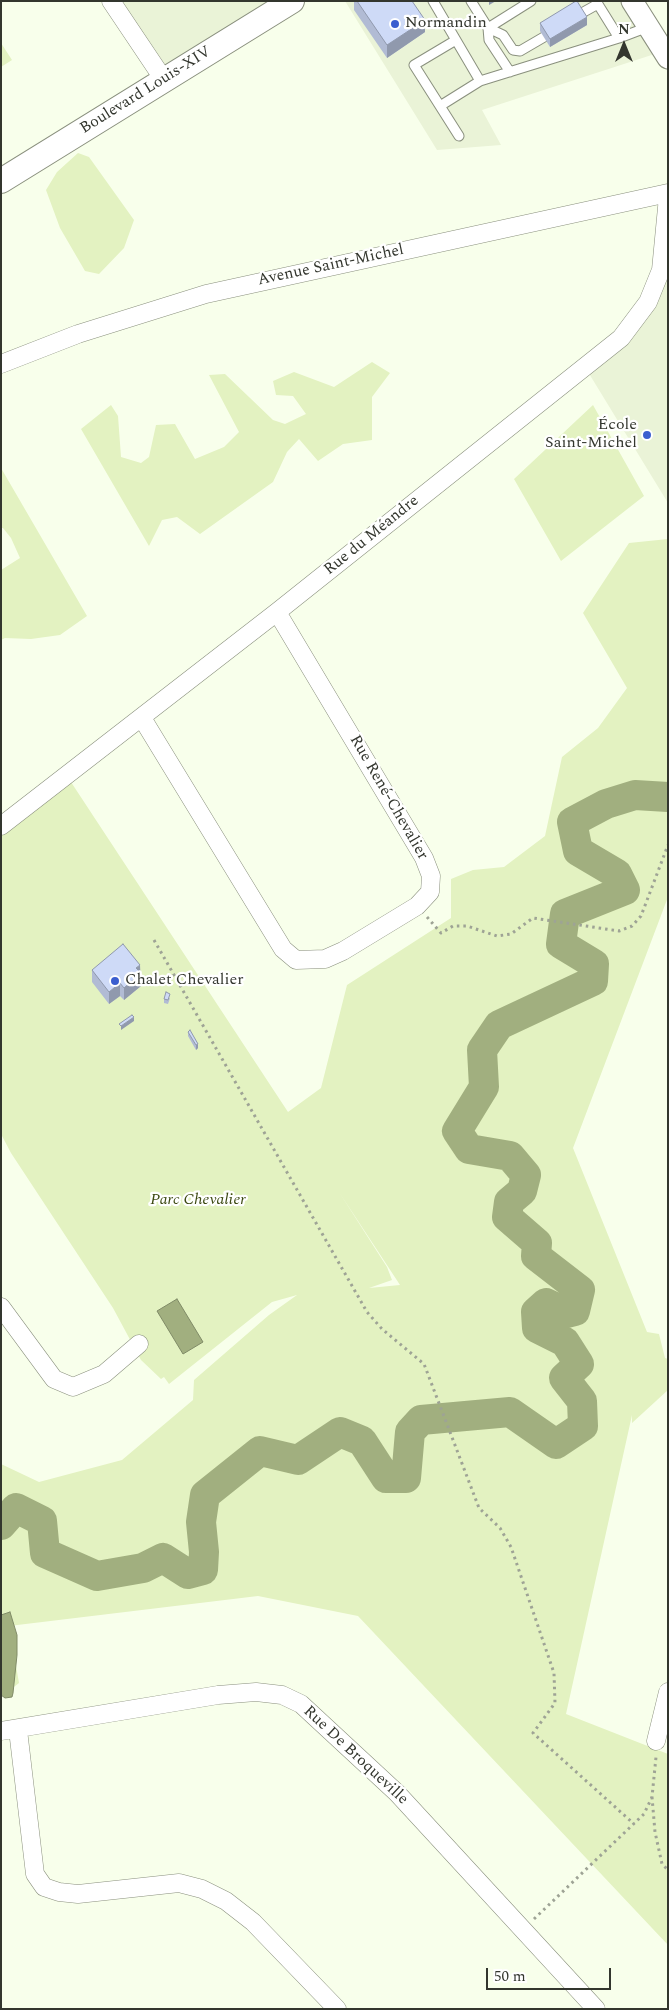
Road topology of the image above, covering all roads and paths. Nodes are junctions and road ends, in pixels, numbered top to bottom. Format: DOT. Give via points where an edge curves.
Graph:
graph roads {
  1 [pos="111,1"];
  2 [pos="292,1"];
  3 [pos="433,1"];
  4 [pos="471,1"];
  5 [pos="531,1"];
  6 [pos="632,1"];
  7 [pos="597,3"];
  8 [pos="580,14"];
  9 [pos="648,27"];
  10 [pos="488,28"];
  11 [pos="544,37"];
  12 [pos="619,38"];
  13 [pos="456,40"];
  14 [pos="668,58"];
  15 [pos="510,72"];
  16 [pos="164,80"];
  17 [pos="480,81"];
  18 [pos="440,106"];
  19 [pos="459,136"];
  20 [pos="1,181"];
  21 [pos="668,195"];
  22 [pos="1,364"];
  23 [pos="278,612"];
  24 [pos="142,718"];
  25 [pos="1,826"];
  26 [pos="668,846"];
  27 [pos="441,933"];
  28 [pos="154,940"];
  29 [pos="3,1312"];
  30 [pos="139,1344"];
  31 [pos="668,1692"];
  32 [pos="10,1730"];
  33 [pos="656,1741"];
  34 [pos="652,1797"];
  35 [pos="634,1824"];
  36 [pos="668,1870"];
  37 [pos="523,1930"];
  38 [pos="337,2009"];
  39 [pos="596,2009"];
  1 -- 16 [label="street"];
  2 -- 16 [label="main road, Boulevard Louis-XIV"];
  3 -- 13 [label="lane"];
  4 -- 10 [label="lane"];
  5 -- 10 [label="lane"];
  6 -- 9 [label="street"];
  7 -- 8 [label="lane"];
  7 -- 12 [label="lane"];
  9 -- 12 [label="lane"];
  9 -- 14 [label="street"];
  10 -- 11 [label="lane" via="503,35 513,50 520,52"];
  10 -- 15 [label="lane" via="489,40"];
  12 -- 15 [label="lane"];
  13 -- 17 [label="lane"];
  13 -- 18 [label="lane" via="414,64"];
  15 -- 17 [label="lane"];
  16 -- 20 [label="main road, Boulevard Louis-XIV"];
  17 -- 18 [label="lane"];
  18 -- 19 [label="lane"];
  21 -- 22 [label="street, Avenue Saint-Michel" via="206,294 78,334"];
  21 -- 23 [label="street, Rue du Méandre" via="661,270 648,302 621,338"];
  23 -- 24 [label="street, Rue du Méandre"];
  23 -- 24 [label="street, Rue René-Chevalier" via="424,858 431,876 430,892 417,906 326,959 296,960 283,949"];
  24 -- 25 [label="street, Rue du Méandre"];
  26 -- 27 [label="path" via="641,916 632,926 619,930 533,918 512,934 497,936 467,926 453,926"];
  28 -- 35 [label="path" via="367,1312 424,1364 479,1508 500,1528 511,1547 554,1673 555,1703 533,1733"];
  29 -- 30 [label="street" via="54,1379 73,1387 104,1374"];
  31 -- 33 [label="street"];
  32 -- 37 [label="street, Rue De Broqueville" via="218,1694 282,1694 301,1704 397,1793"];
  32 -- 38 [label="street" via="34,1874 44,1887 78,1894 179,1883 202,1888 254,1922"];
  33 -- 34 [label="path"];
  34 -- 35 [label="path" via="644,1814"];
  34 -- 36 [label="path" via="662,1864"];
  35 -- 37 [label="path"];
  37 -- 39 [label="street, Rue De Broqueville"];
}
